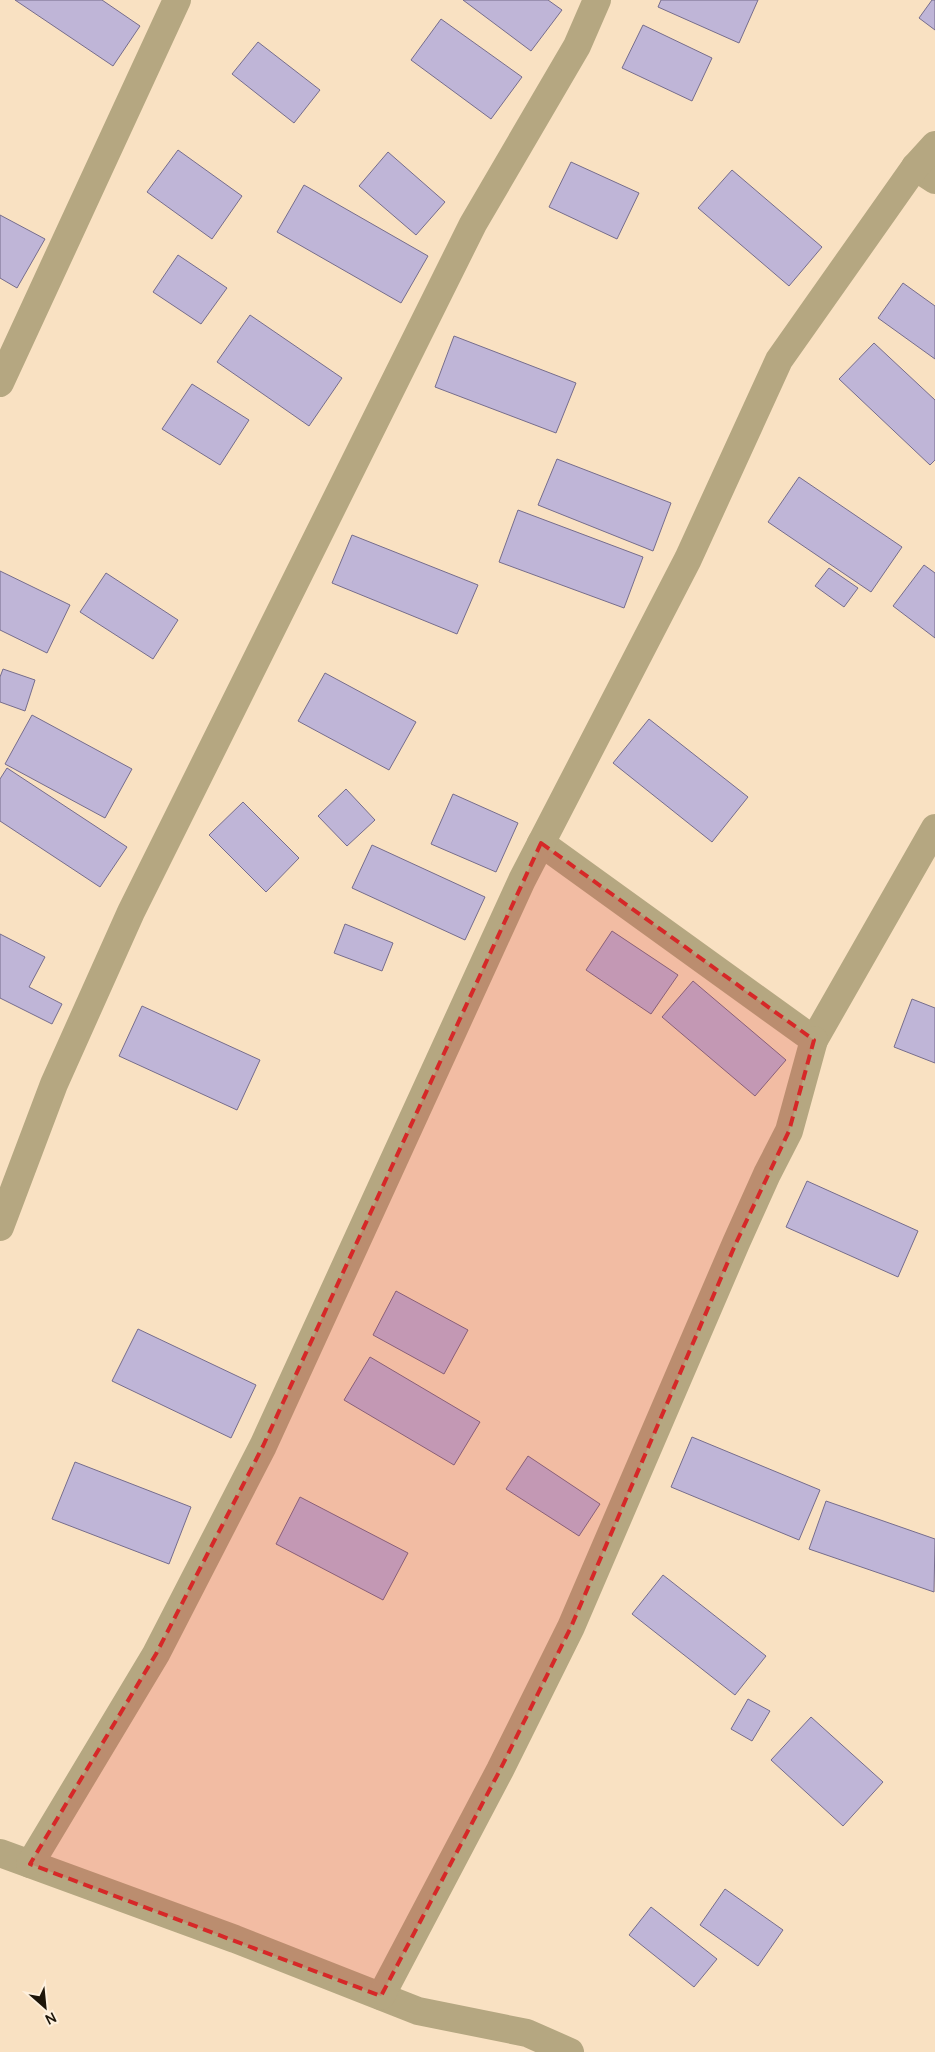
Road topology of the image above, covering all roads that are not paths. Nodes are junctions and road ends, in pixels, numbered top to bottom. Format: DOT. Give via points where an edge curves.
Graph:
graph roads {
  1 [pos="177,0"];
  2 [pos="597,0"];
  3 [pos="935,144"];
  4 [pos="925,173"];
  5 [pos="0,384"];
  6 [pos="935,828"];
  7 [pos="541,843"];
  8 [pos="814,1040"];
  9 [pos="0,1227"];
  10 [pos="0,1853"];
  11 [pos="30,1864"];
  12 [pos="381,1996"];
  13 [pos="570,2052"];
  1 -- 5 [label="street"];
  2 -- 9 [label="street" via="577,46 473,224 131,912 54,1084"];
  3 -- 4 [label="street"];
  4 -- 7 [label="street" via="778,360 688,559"];
  6 -- 8 [label="street"];
  7 -- 8 [label="street"];
  7 -- 11 [label="street" via="263,1446 156,1654"];
  8 -- 12 [label="street" via="790,1131 736,1243 571,1626 500,1770"];
  10 -- 11 [label="street"];
  11 -- 12 [label="street"];
  12 -- 13 [label="street" via="418,2011 527,2033"];
}
